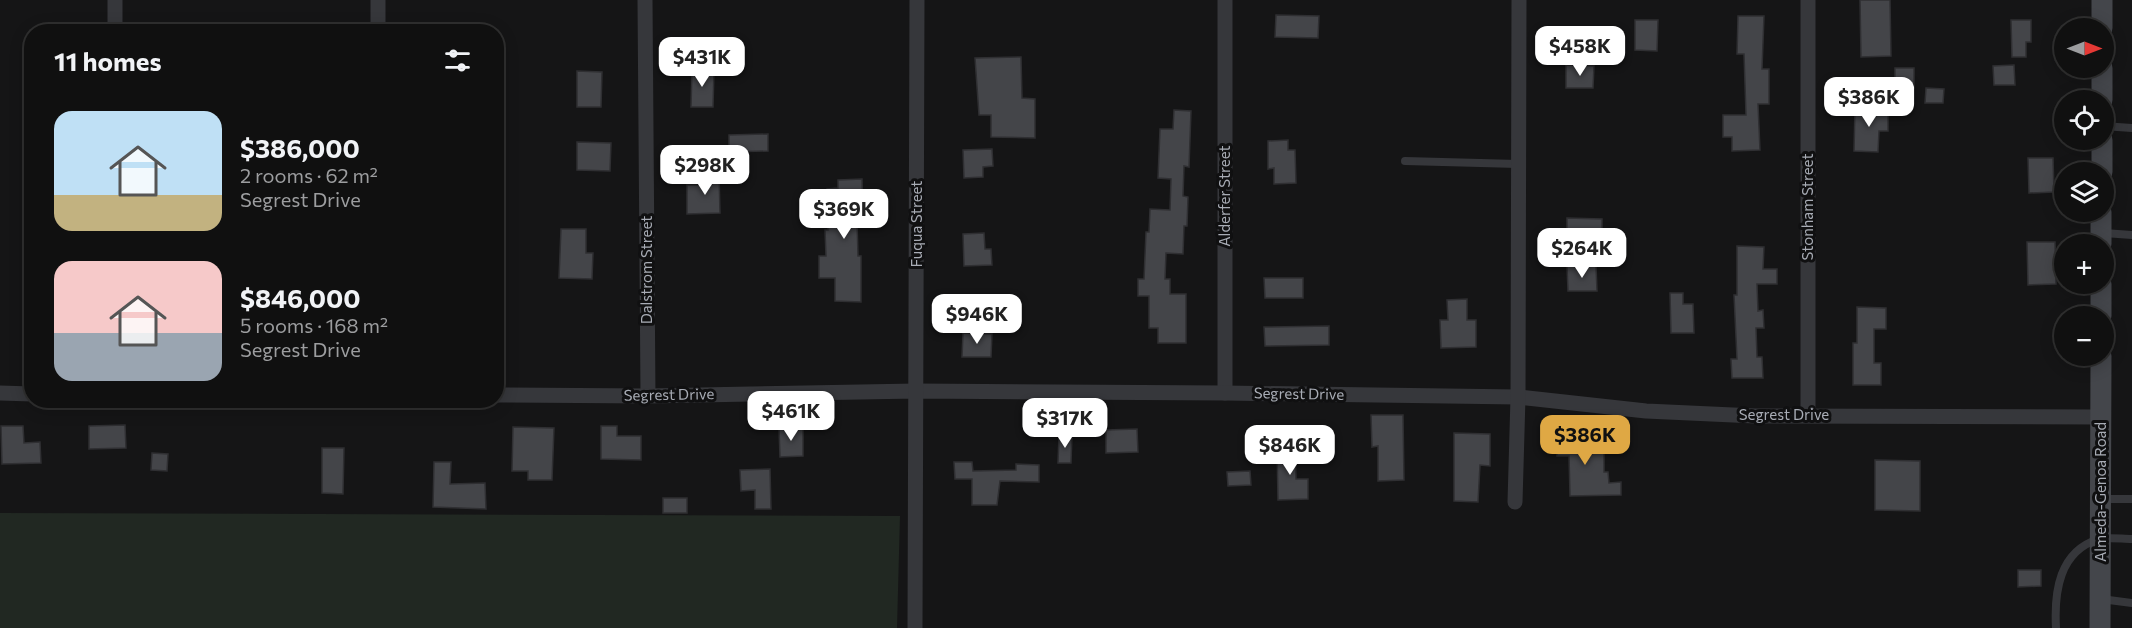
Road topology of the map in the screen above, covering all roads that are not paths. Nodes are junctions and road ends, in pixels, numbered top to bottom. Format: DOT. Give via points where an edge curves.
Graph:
graph roads {
  1 [pos="115,0"];
  2 [pos="378,0"];
  3 [pos="645,0"];
  4 [pos="917,0"];
  5 [pos="1225,0"];
  6 [pos="1519,0"];
  7 [pos="1809,0"];
  8 [pos="2102,0"];
  9 [pos="2102,18"];
  10 [pos="115,24"];
  11 [pos="378,24"];
  12 [pos="2114,127"];
  13 [pos="2132,128"];
  14 [pos="1406,162"];
  15 [pos="1518,164"];
  16 [pos="2132,235"];
  17 [pos="2114,237"];
  18 [pos="2101,366"];
  19 [pos="916,391"];
  20 [pos="0,393"];
  21 [pos="1225,393"];
  22 [pos="24,394"];
  23 [pos="504,395"];
  24 [pos="648,396"];
  25 [pos="1518,397"];
  26 [pos="1808,415"];
  27 [pos="2101,417"];
  28 [pos="2101,498"];
  29 [pos="2132,499"];
  30 [pos="1515,502"];
  31 [pos="2100,539"];
  32 [pos="2132,539"];
  33 [pos="2100,599"];
  34 [pos="2132,603"];
  35 [pos="915,628"];
  36 [pos="2055,628"];
  37 [pos="2100,628"];
  1 -- 10 [label="street"];
  2 -- 11 [label="street"];
  3 -- 24 [label="street, Dalstrom Street"];
  4 -- 19 [label="street, Fuqua Street"];
  5 -- 21 [label="street, Alderfer Street"];
  6 -- 15 [label="street"];
  7 -- 26 [label="street, Stonham Street"];
  8 -- 9 [label="main road"];
  12 -- 13 [label="lane"];
  14 -- 15 [label="lane"];
  15 -- 25 [label="street"];
  16 -- 17 [label="lane"];
  18 -- 27 [label="main road, Almeda-Genoa Road"];
  19 -- 21 [label="street, Segrest Drive"];
  19 -- 24 [label="street, Segrest Drive"];
  19 -- 35 [label="street, Fuqua Street"];
  20 -- 22 [label="street"];
  21 -- 25 [label="street, Segrest Drive"];
  23 -- 24 [label="street, Segrest Drive"];
  25 -- 26 [label="street, Segrest Drive" via="1646,411"];
  25 -- 30 [label="street"];
  26 -- 27 [label="street, Segrest Drive"];
  27 -- 28 [label="main road, Almeda-Genoa Road"];
  28 -- 29 [label="lane"];
  28 -- 31 [label="main road, Almeda-Genoa Road"];
  31 -- 32 [label="lane"];
  31 -- 33 [label="main road, Almeda-Genoa Road"];
  31 -- 36 [label="lane" via="2077,550 2065,564 2056,592"];
  33 -- 34 [label="lane"];
  33 -- 37 [label="main road, Almeda-Genoa Road"];
}
